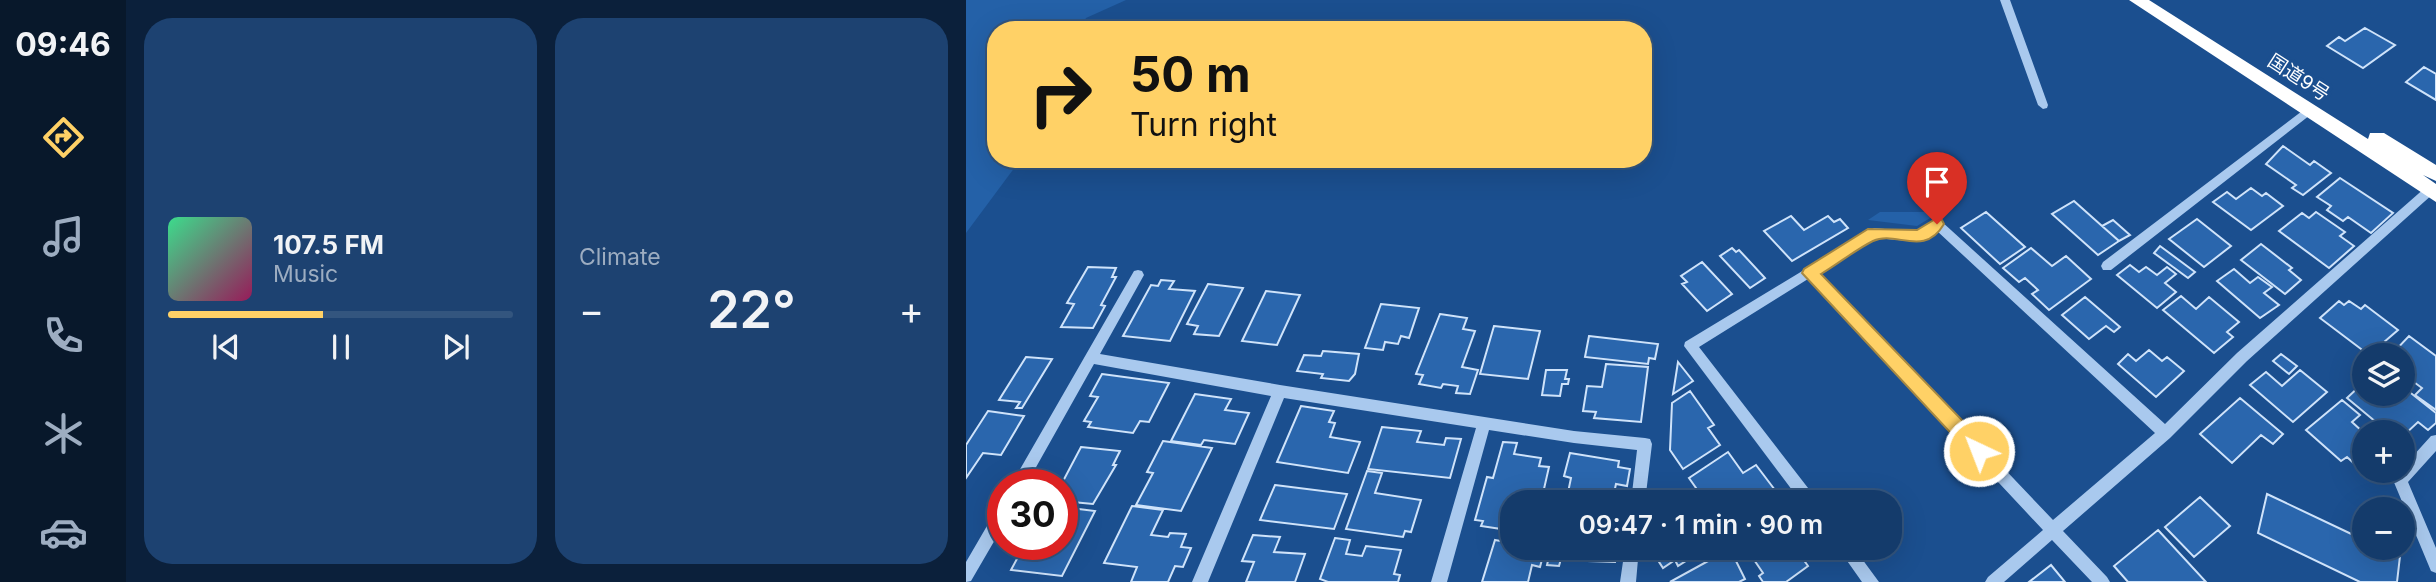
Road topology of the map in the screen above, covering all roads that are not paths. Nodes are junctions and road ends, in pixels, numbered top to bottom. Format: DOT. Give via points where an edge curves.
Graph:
graph roads {
  1 [pos="2005,0"];
  2 [pos="2137,0"];
  3 [pos="2159,0"];
  4 [pos="2043,105"];
  5 [pos="2310,109"];
  6 [pos="2434,186"];
  7 [pos="2107,266"];
  8 [pos="1810,273"];
  9 [pos="1138,275"];
  10 [pos="1091,358"];
  11 [pos="1280,391"];
  12 [pos="1484,422"];
  13 [pos="2165,433"];
  14 [pos="2436,441"];
  15 [pos="1027,469"];
  16 [pos="1639,490"];
  17 [pos="1801,490"];
  18 [pos="2055,530"];
  19 [pos="987,540"];
  20 [pos="1631,560"];
  21 [pos="1854,560"];
  22 [pos="2436,566"];
  23 [pos="966,576"];
  24 [pos="1200,582"];
  25 [pos="1439,582"];
  26 [pos="1628,582"];
  27 [pos="1871,582"];
  28 [pos="1993,582"];
  29 [pos="2102,582"];
  1 -- 4 [label="street"];
  2 -- 5 [label="highway, 国道9号"];
  3 -- 6 [label="highway, 国道9号"];
  5 -- 6 [label="highway, 国道9号"];
  5 -- 7 [label="street"];
  6 -- 13 [label="street"];
  8 -- 13 [label="street" via="1874,233 1919,237 1937,224"];
  8 -- 17 [label="street" via="1690,346"];
  8 -- 18 [label="street"];
  9 -- 10 [label="street"];
  10 -- 11 [label="street"];
  10 -- 15 [label="street"];
  11 -- 12 [label="street"];
  11 -- 24 [label="street"];
  12 -- 16 [label="street" via="1645,444"];
  12 -- 25 [label="street"];
  13 -- 18 [label="street"];
  14 -- 22 [label="street" via="2400,480"];
  18 -- 28 [label="street"];
  18 -- 29 [label="street"];
  19 -- 23 [label="street"];
  20 -- 26 [label="street"];
  21 -- 27 [label="street"];
}
